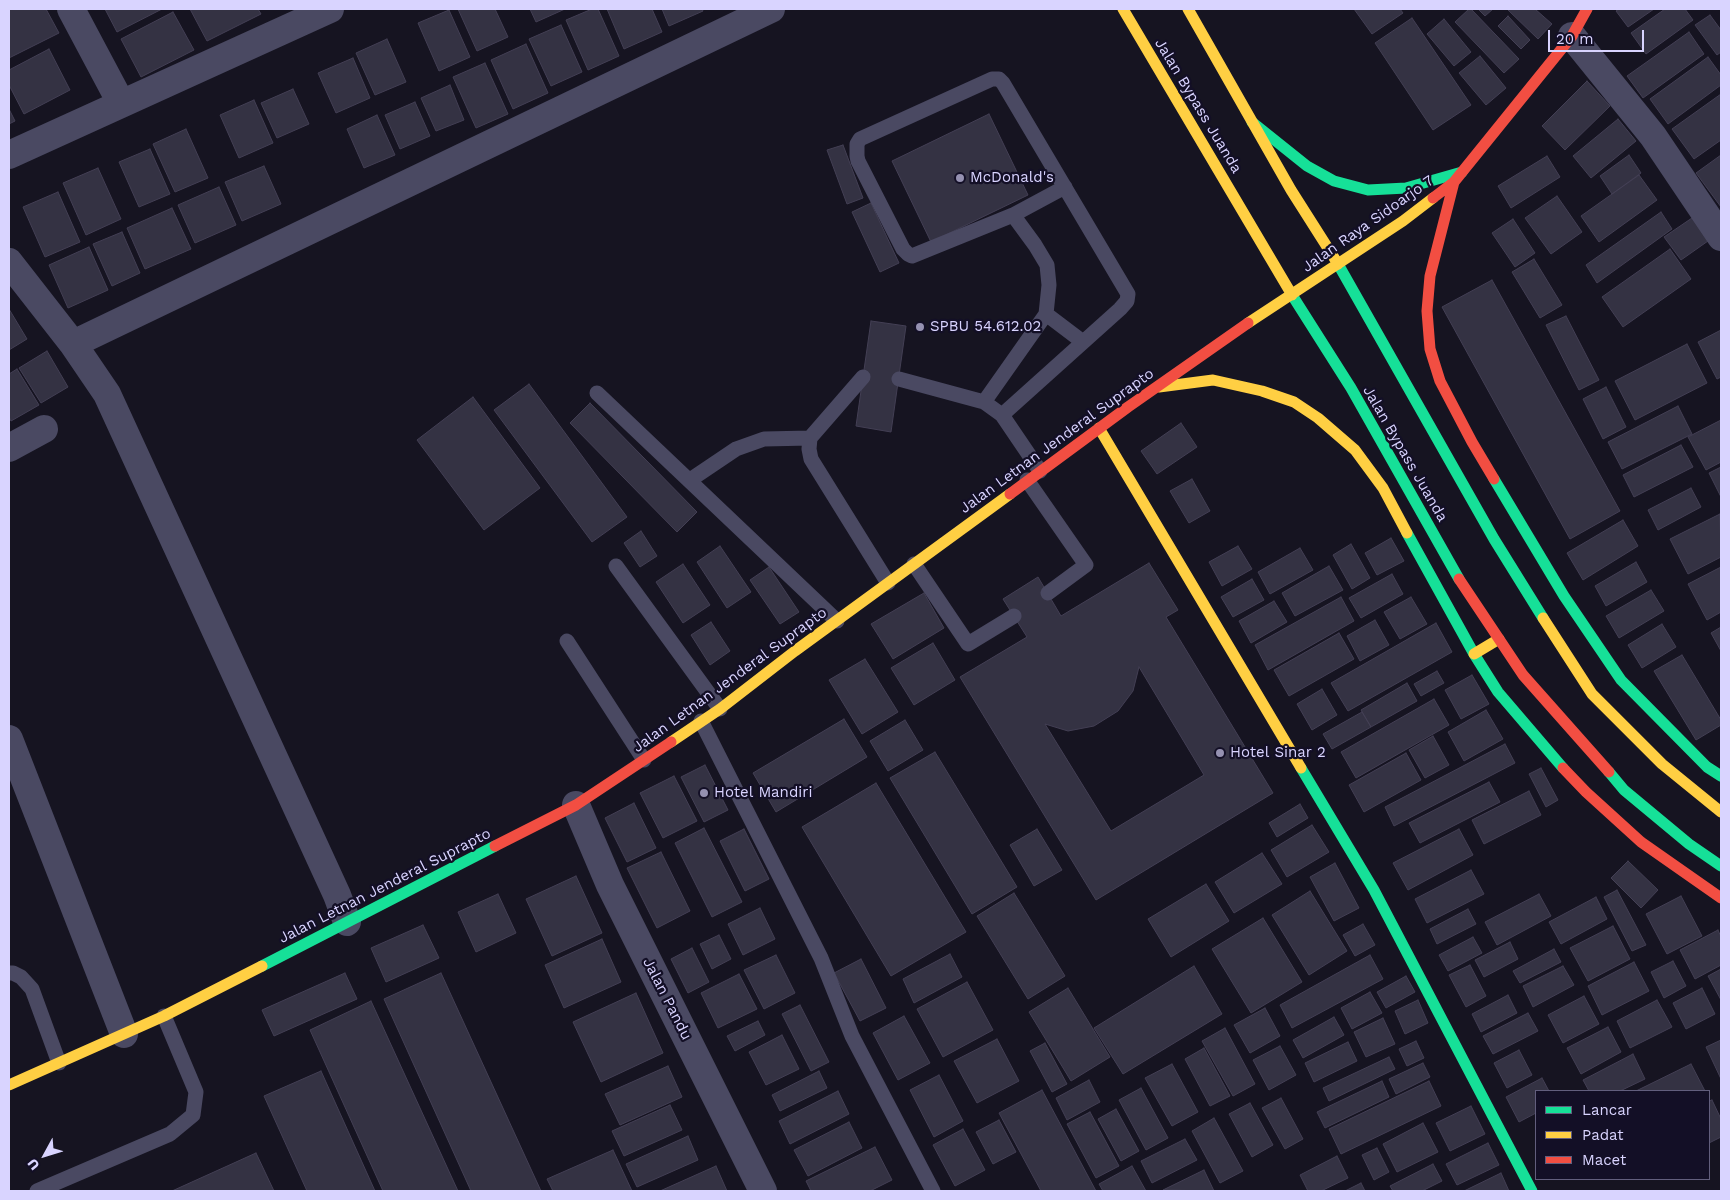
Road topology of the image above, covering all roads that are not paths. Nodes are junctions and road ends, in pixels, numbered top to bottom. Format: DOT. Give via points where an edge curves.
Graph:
graph roads {
  1 [pos="71,9"];
  2 [pos="330,9"];
  3 [pos="771,9"];
  4 [pos="1123,9"];
  5 [pos="1188,9"];
  6 [pos="1587,9"];
  7 [pos="284,18"];
  8 [pos="1572,36"];
  9 [pos="121,103"];
  10 [pos="1252,122"];
  11 [pos="9,155"];
  12 [pos="1458,177"];
  13 [pos="1065,187"];
  14 [pos="1013,215"];
  15 [pos="1721,237"];
  16 [pos="9,262"];
  17 [pos="1338,264"];
  18 [pos="1292,296"];
  19 [pos="1046,314"];
  20 [pos="1083,342"];
  21 [pos="73,344"];
  22 [pos="863,377"];
  23 [pos="899,378"];
  24 [pos="1156,387"];
  25 [pos="597,393"];
  26 [pos="984,402"];
  27 [pos="1002,415"];
  28 [pos="1099,428"];
  29 [pos="44,429"];
  30 [pos="810,438"];
  31 [pos="9,448"];
  32 [pos="1040,471"];
  33 [pos="690,480"];
  34 [pos="1027,480"];
  35 [pos="914,564"];
  36 [pos="616,566"];
  37 [pos="888,583"];
  38 [pos="1048,593"];
  39 [pos="1014,616"];
  40 [pos="837,620"];
  41 [pos="1499,639"];
  42 [pos="568,641"];
  43 [pos="1474,654"];
  44 [pos="720,709"];
  45 [pos="701,721"];
  46 [pos="9,739"];
  47 [pos="644,760"];
  48 [pos="1721,776"];
  49 [pos="576,805"];
  50 [pos="1721,812"];
  51 [pos="1721,866"];
  52 [pos="1721,898"];
  53 [pos="347,922"];
  54 [pos="9,973"];
  55 [pos="164,1016"];
  56 [pos="124,1034"];
  57 [pos="59,1063"];
  58 [pos="9,1085"];
  59 [pos="38,1191"];
  60 [pos="763,1191"];
  61 [pos="933,1191"];
  62 [pos="1532,1191"];
  1 -- 9 [label="street"];
  2 -- 7 [label="street"];
  3 -- 21 [label="street"];
  4 -- 18 [label="main road, Jalan Bypass Juanda"];
  5 -- 10 [label="main road"];
  6 -- 8 [label="main road, Jalan Raya Sidoarjo 7"];
  7 -- 9 [label="street"];
  8 -- 12 [label="main road, Jalan Raya Sidoarjo 7"];
  8 -- 15 [label="street" via="1653,136"];
  9 -- 11 [label="street"];
  10 -- 12 [label="main road" via="1307,166 1334,181 1368,190 1406,188"];
  10 -- 17 [label="main road"];
  12 -- 17 [label="main road, Jalan Raya Sidoarjo 7" via="1402,222"];
  12 -- 48 [label="main road" via="1430,276 1427,311 1430,350 1440,381 1472,442 1564,596 1621,680 1707,767"];
  13 -- 14 [label="lane"];
  13 -- 14 [label="lane" via="999,80 987,80 860,139 857,144 858,161 903,249 912,256"];
  13 -- 20 [label="lane" via="1128,294 1120,309"];
  14 -- 19 [label="lane" via="1047,265"];
  16 -- 21 [label="street"];
  17 -- 18 [label="main road, Jalan Raya Sidoarjo 7"];
  17 -- 50 [label="main road" via="1494,539 1592,694 1662,764"];
  18 -- 24 [label="main road, Jalan Letnan Jenderal Suprapto"];
  18 -- 41 [label="main road, Jalan Bypass Juanda" via="1350,388 1460,580"];
  19 -- 20 [label="lane"];
  19 -- 26 [label="lane"];
  20 -- 27 [label="lane"];
  21 -- 53 [label="street" via="107,394"];
  22 -- 30 [label="lane"];
  23 -- 26 [label="lane"];
  24 -- 28 [label="main road, Jalan Letnan Jenderal Suprapto"];
  24 -- 43 [label="main road" via="1213,380 1294,402 1318,418 1355,450 1383,488"];
  25 -- 33 [label="lane"];
  26 -- 27 [label="lane"];
  27 -- 32 [label="lane"];
  28 -- 32 [label="main road, Jalan Letnan Jenderal Suprapto"];
  28 -- 62 [label="main road" via="1374,890"];
  29 -- 31 [label="street"];
  30 -- 33 [label="lane" via="764,439 736,449"];
  30 -- 37 [label="lane" via="811,459"];
  32 -- 34 [label="main road, Jalan Letnan Jenderal Suprapto"];
  33 -- 40 [label="lane"];
  34 -- 35 [label="main road, Jalan Letnan Jenderal Suprapto"];
  34 -- 38 [label="lane" via="1086,566"];
  35 -- 37 [label="main road, Jalan Letnan Jenderal Suprapto"];
  35 -- 39 [label="lane" via="968,644"];
  36 -- 44 [label="lane"];
  37 -- 40 [label="main road, Jalan Letnan Jenderal Suprapto"];
  40 -- 44 [label="main road, Jalan Letnan Jenderal Suprapto"];
  41 -- 43 [label="main road"];
  41 -- 51 [label="main road, Jalan Bypass Juanda" via="1541,698 1624,790"];
  42 -- 47 [label="lane"];
  43 -- 52 [label="main road" via="1498,692 1586,792 1641,842"];
  44 -- 45 [label="main road, Jalan Letnan Jenderal Suprapto"];
  45 -- 47 [label="main road, Jalan Letnan Jenderal Suprapto"];
  45 -- 61 [label="lane" via="821,958 852,1036"];
  46 -- 56 [label="street"];
  47 -- 49 [label="main road, Jalan Letnan Jenderal Suprapto"];
  49 -- 53 [label="main road, Jalan Letnan Jenderal Suprapto"];
  49 -- 60 [label="street, Jalan Pandu" via="610,885"];
  53 -- 55 [label="main road, Jalan Letnan Jenderal Suprapto"];
  54 -- 57 [label="lane" via="22,976 32,989"];
  55 -- 56 [label="main road, Jalan Letnan Jenderal Suprapto"];
  55 -- 59 [label="lane" via="196,1092 194,1115 170,1134"];
  56 -- 57 [label="main road, Jalan Letnan Jenderal Suprapto"];
  57 -- 58 [label="main road, Jalan Letnan Jenderal Suprapto"];
}
